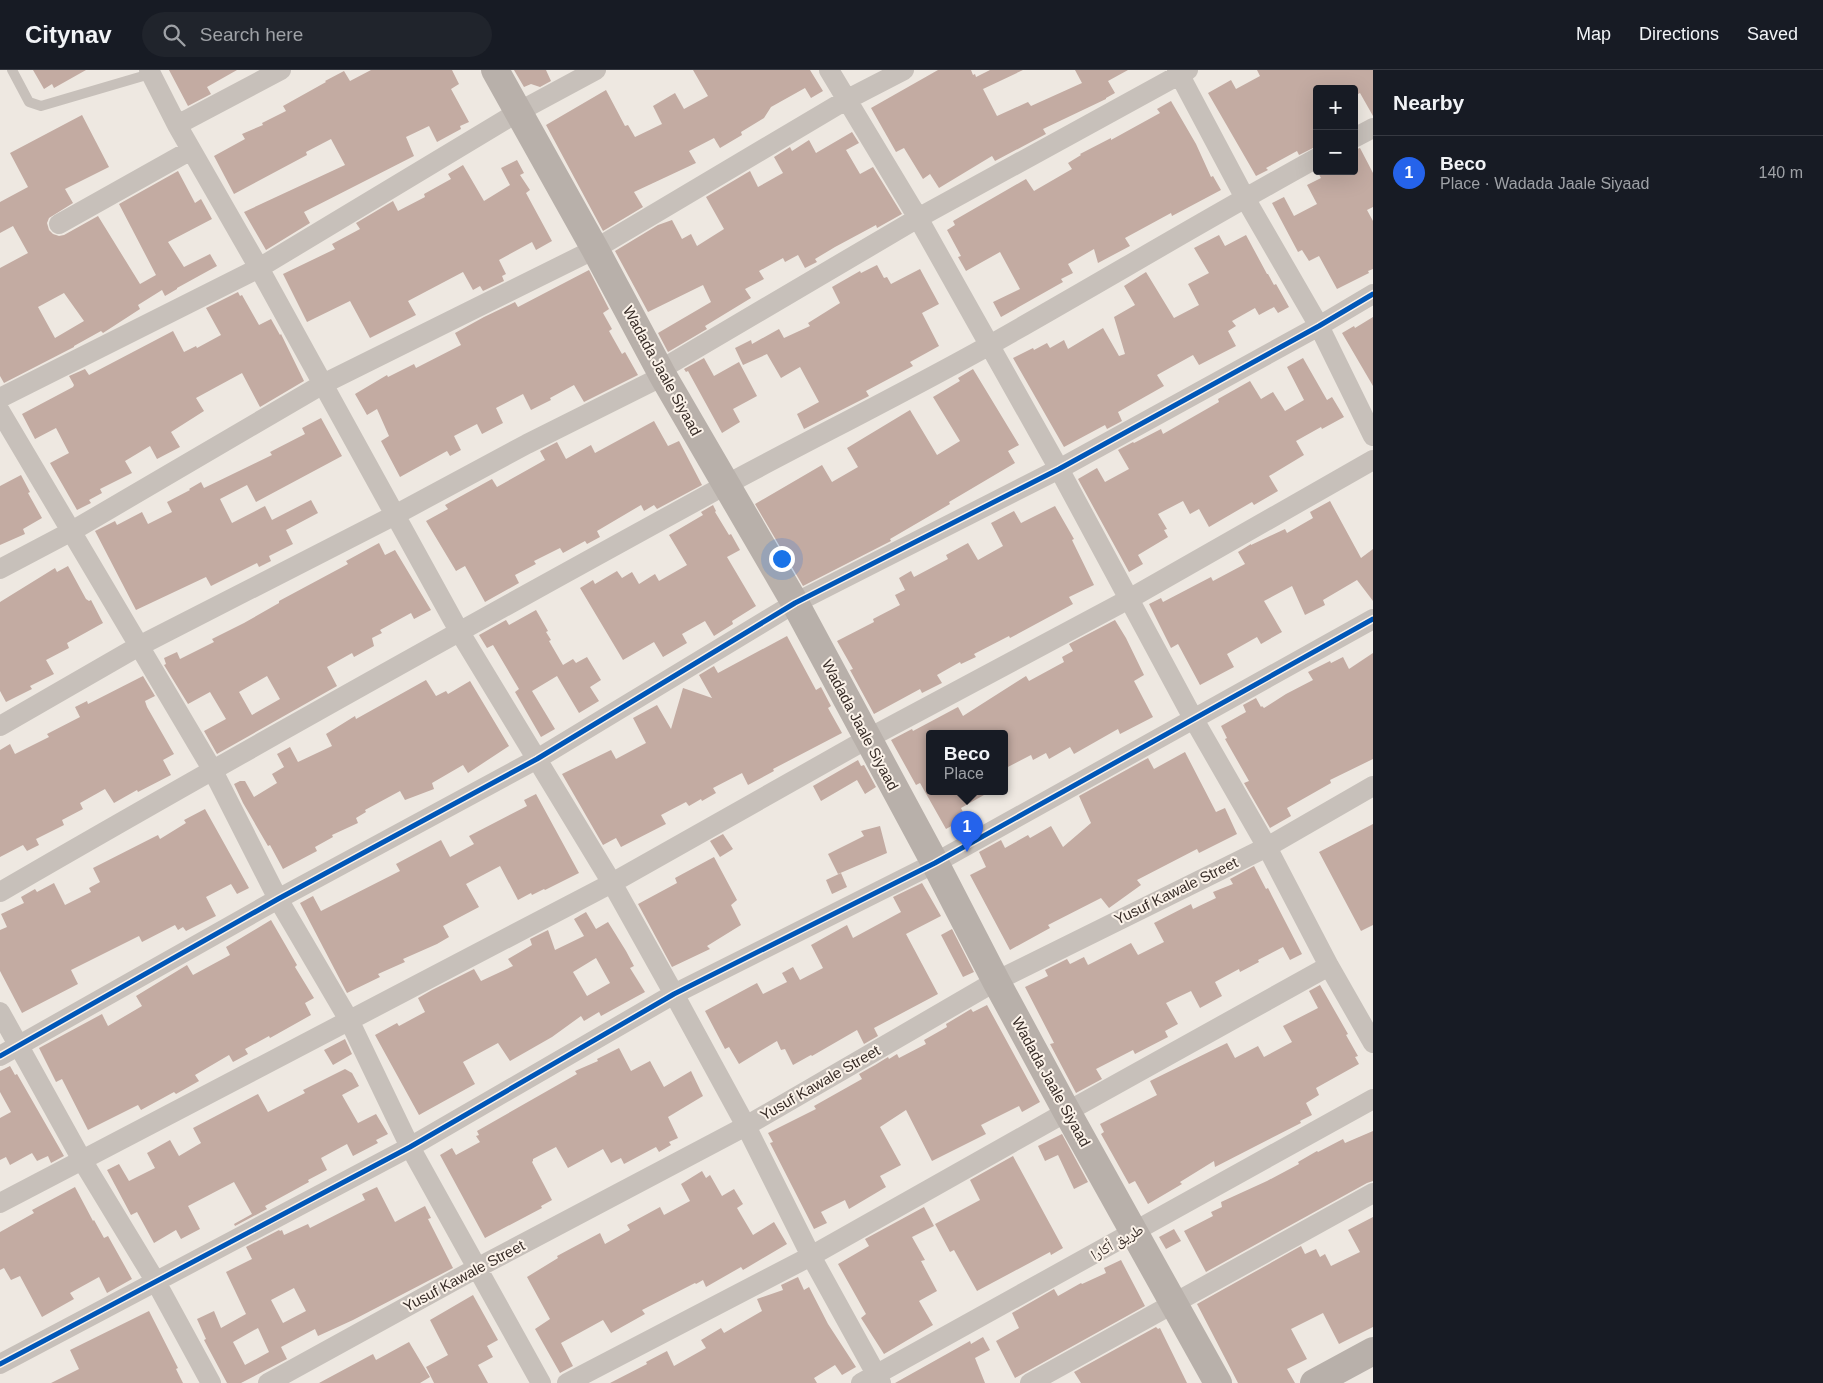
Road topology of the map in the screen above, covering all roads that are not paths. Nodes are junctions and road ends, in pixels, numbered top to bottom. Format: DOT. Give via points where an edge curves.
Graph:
graph roads {
  1 [pos="12,70"];
  2 [pos="281,70"];
  3 [pos="495,70"];
  4 [pos="596,70"];
  5 [pos="829,70"];
  6 [pos="904,70"];
  7 [pos="1182,71"];
  8 [pos="150,72"];
  9 [pos="846,100"];
  10 [pos="518,112"];
  11 [pos="177,125"];
  12 [pos="1373,128"];
  13 [pos="1358,136"];
  14 [pos="191,150"];
  15 [pos="1313,160"];
  16 [pos="1245,198"];
  17 [pos="918,218"];
  18 [pos="59,224"];
  19 [pos="595,249"];
  20 [pos="259,268"];
  21 [pos="1373,294"];
  22 [pos="1318,326"];
  23 [pos="988,346"];
  24 [pos="663,376"];
  25 [pos="323,384"];
  26 [pos="0,398"];
  27 [pos="0,411"];
  28 [pos="1373,436"];
  29 [pos="1373,460"];
  30 [pos="1059,469"];
  31 [pos="726,485"];
  32 [pos="395,515"];
  33 [pos="72,531"];
  34 [pos="0,569"];
  35 [pos="1129,599"];
  36 [pos="795,603"];
  37 [pos="1373,619"];
  38 [pos="460,631"];
  39 [pos="139,646"];
  40 [pos="1193,718"];
  41 [pos="0,726"];
  42 [pos="867,739"];
  43 [pos="537,759"];
  44 [pos="212,769"];
  45 [pos="1373,786"];
  46 [pos="1266,847"];
  47 [pos="935,863"];
  48 [pos="612,883"];
  49 [pos="0,892"];
  50 [pos="278,899"];
  51 [pos="1330,966"];
  52 [pos="996,981"];
  53 [pos="674,994"];
  54 [pos="0,1012"];
  55 [pos="349,1020"];
  56 [pos="1373,1043"];
  57 [pos="19,1046"];
  58 [pos="0,1056"];
  59 [pos="1373,1099"];
  60 [pos="1067,1112"];
  61 [pos="746,1126"];
  62 [pos="410,1147"];
  63 [pos="82,1160"];
  64 [pos="1373,1193"];
  65 [pos="0,1203"];
  66 [pos="1135,1232"];
  67 [pos="811,1256"];
  68 [pos="478,1268"];
  69 [pos="156,1282"];
  70 [pos="1174,1302"];
  71 [pos="1373,1351"];
  72 [pos="0,1364"];
  73 [pos="873,1380"];
  74 [pos="211,1383"];
  75 [pos="268,1383"];
  76 [pos="541,1383"];
  77 [pos="567,1383"];
  78 [pos="1030,1383"];
  79 [pos="1218,1383"];
  80 [pos="1314,1383"];
  1 -- 8 [label="lane" via="29,102 41,106"];
  2 -- 11 [label="street"];
  3 -- 10 [label="main road, Wadada Jaale Siyaad"];
  4 -- 10 [label="street"];
  5 -- 9 [label="street"];
  6 -- 9 [label="street"];
  7 -- 16 [label="street"];
  7 -- 17 [label="street"];
  8 -- 11 [label="street"];
  9 -- 17 [label="street"];
  9 -- 19 [label="street"];
  10 -- 19 [label="main road, Wadada Jaale Siyaad"];
  10 -- 20 [label="street"];
  11 -- 14 [label="street"];
  12 -- 13 [label="street"];
  14 -- 18 [label="street"];
  14 -- 20 [label="street"];
  15 -- 16 [label="street"];
  16 -- 22 [label="street"];
  16 -- 23 [label="street"];
  17 -- 23 [label="street"];
  17 -- 24 [label="street" via="666,367"];
  19 -- 24 [label="main road, Wadada Jaale Siyaad"];
  19 -- 25 [label="street"];
  20 -- 25 [label="street"];
  20 -- 26 [label="street"];
  21 -- 22 [label="street"];
  22 -- 28 [label="street"];
  22 -- 30 [label="street"];
  23 -- 30 [label="street"];
  23 -- 31 [label="street"];
  24 -- 31 [label="main road, Wadada Jaale Siyaad"];
  24 -- 32 [label="street"];
  25 -- 32 [label="street"];
  25 -- 33 [label="street"];
  27 -- 33 [label="street"];
  29 -- 35 [label="street"];
  30 -- 35 [label="street"];
  30 -- 36 [label="street"];
  31 -- 36 [label="main road, Wadada Jaale Siyaad"];
  31 -- 38 [label="street"];
  32 -- 38 [label="street"];
  32 -- 39 [label="street"];
  33 -- 34 [label="street"];
  33 -- 39 [label="street"];
  35 -- 40 [label="street"];
  35 -- 42 [label="street"];
  36 -- 42 [label="main road, Wadada Jaale Siyaad"];
  36 -- 43 [label="street"];
  37 -- 40 [label="street"];
  38 -- 43 [label="street"];
  38 -- 44 [label="street"];
  39 -- 41 [label="street"];
  39 -- 44 [label="street"];
  40 -- 46 [label="street"];
  40 -- 47 [label="street"];
  42 -- 47 [label="main road, Wadada Jaale Siyaad"];
  42 -- 48 [label="street"];
  43 -- 48 [label="street"];
  43 -- 50 [label="street"];
  44 -- 49 [label="street"];
  44 -- 50 [label="street"];
  45 -- 46 [label="street, Yusuf Kawale Street"];
  46 -- 51 [label="street"];
  46 -- 52 [label="street, Yusuf Kawale Street"];
  47 -- 52 [label="main road, Wadada Jaale Siyaad"];
  47 -- 53 [label="street"];
  48 -- 53 [label="street"];
  48 -- 55 [label="street"];
  50 -- 55 [label="street"];
  50 -- 57 [label="street"];
  51 -- 56 [label="street"];
  51 -- 60 [label="street"];
  52 -- 60 [label="main road, Wadada Jaale Siyaad"];
  52 -- 61 [label="street, Yusuf Kawale Street"];
  53 -- 61 [label="street"];
  53 -- 62 [label="street"];
  54 -- 57 [label="street"];
  55 -- 62 [label="street"];
  55 -- 63 [label="street"];
  57 -- 58 [label="street"];
  57 -- 63 [label="street"];
  59 -- 66 [label="street, طريق أكارا"];
  60 -- 66 [label="main road, Wadada Jaale Siyaad"];
  60 -- 67 [label="street"];
  61 -- 67 [label="street"];
  61 -- 68 [label="street, Yusuf Kawale Street"];
  62 -- 68 [label="street"];
  62 -- 69 [label="street"];
  63 -- 65 [label="street"];
  63 -- 69 [label="street"];
  64 -- 70 [label="street"];
  66 -- 70 [label="main road, Wadada Jaale Siyaad"];
  66 -- 73 [label="street, طريق أكارا"];
  67 -- 73 [label="street"];
  67 -- 77 [label="street"];
  68 -- 75 [label="street, Yusuf Kawale Street"];
  68 -- 76 [label="street"];
  69 -- 72 [label="street"];
  69 -- 74 [label="street"];
  70 -- 78 [label="street"];
  70 -- 79 [label="main road, Wadada Jaale Siyaad"];
  71 -- 80 [label="main road"];
}
